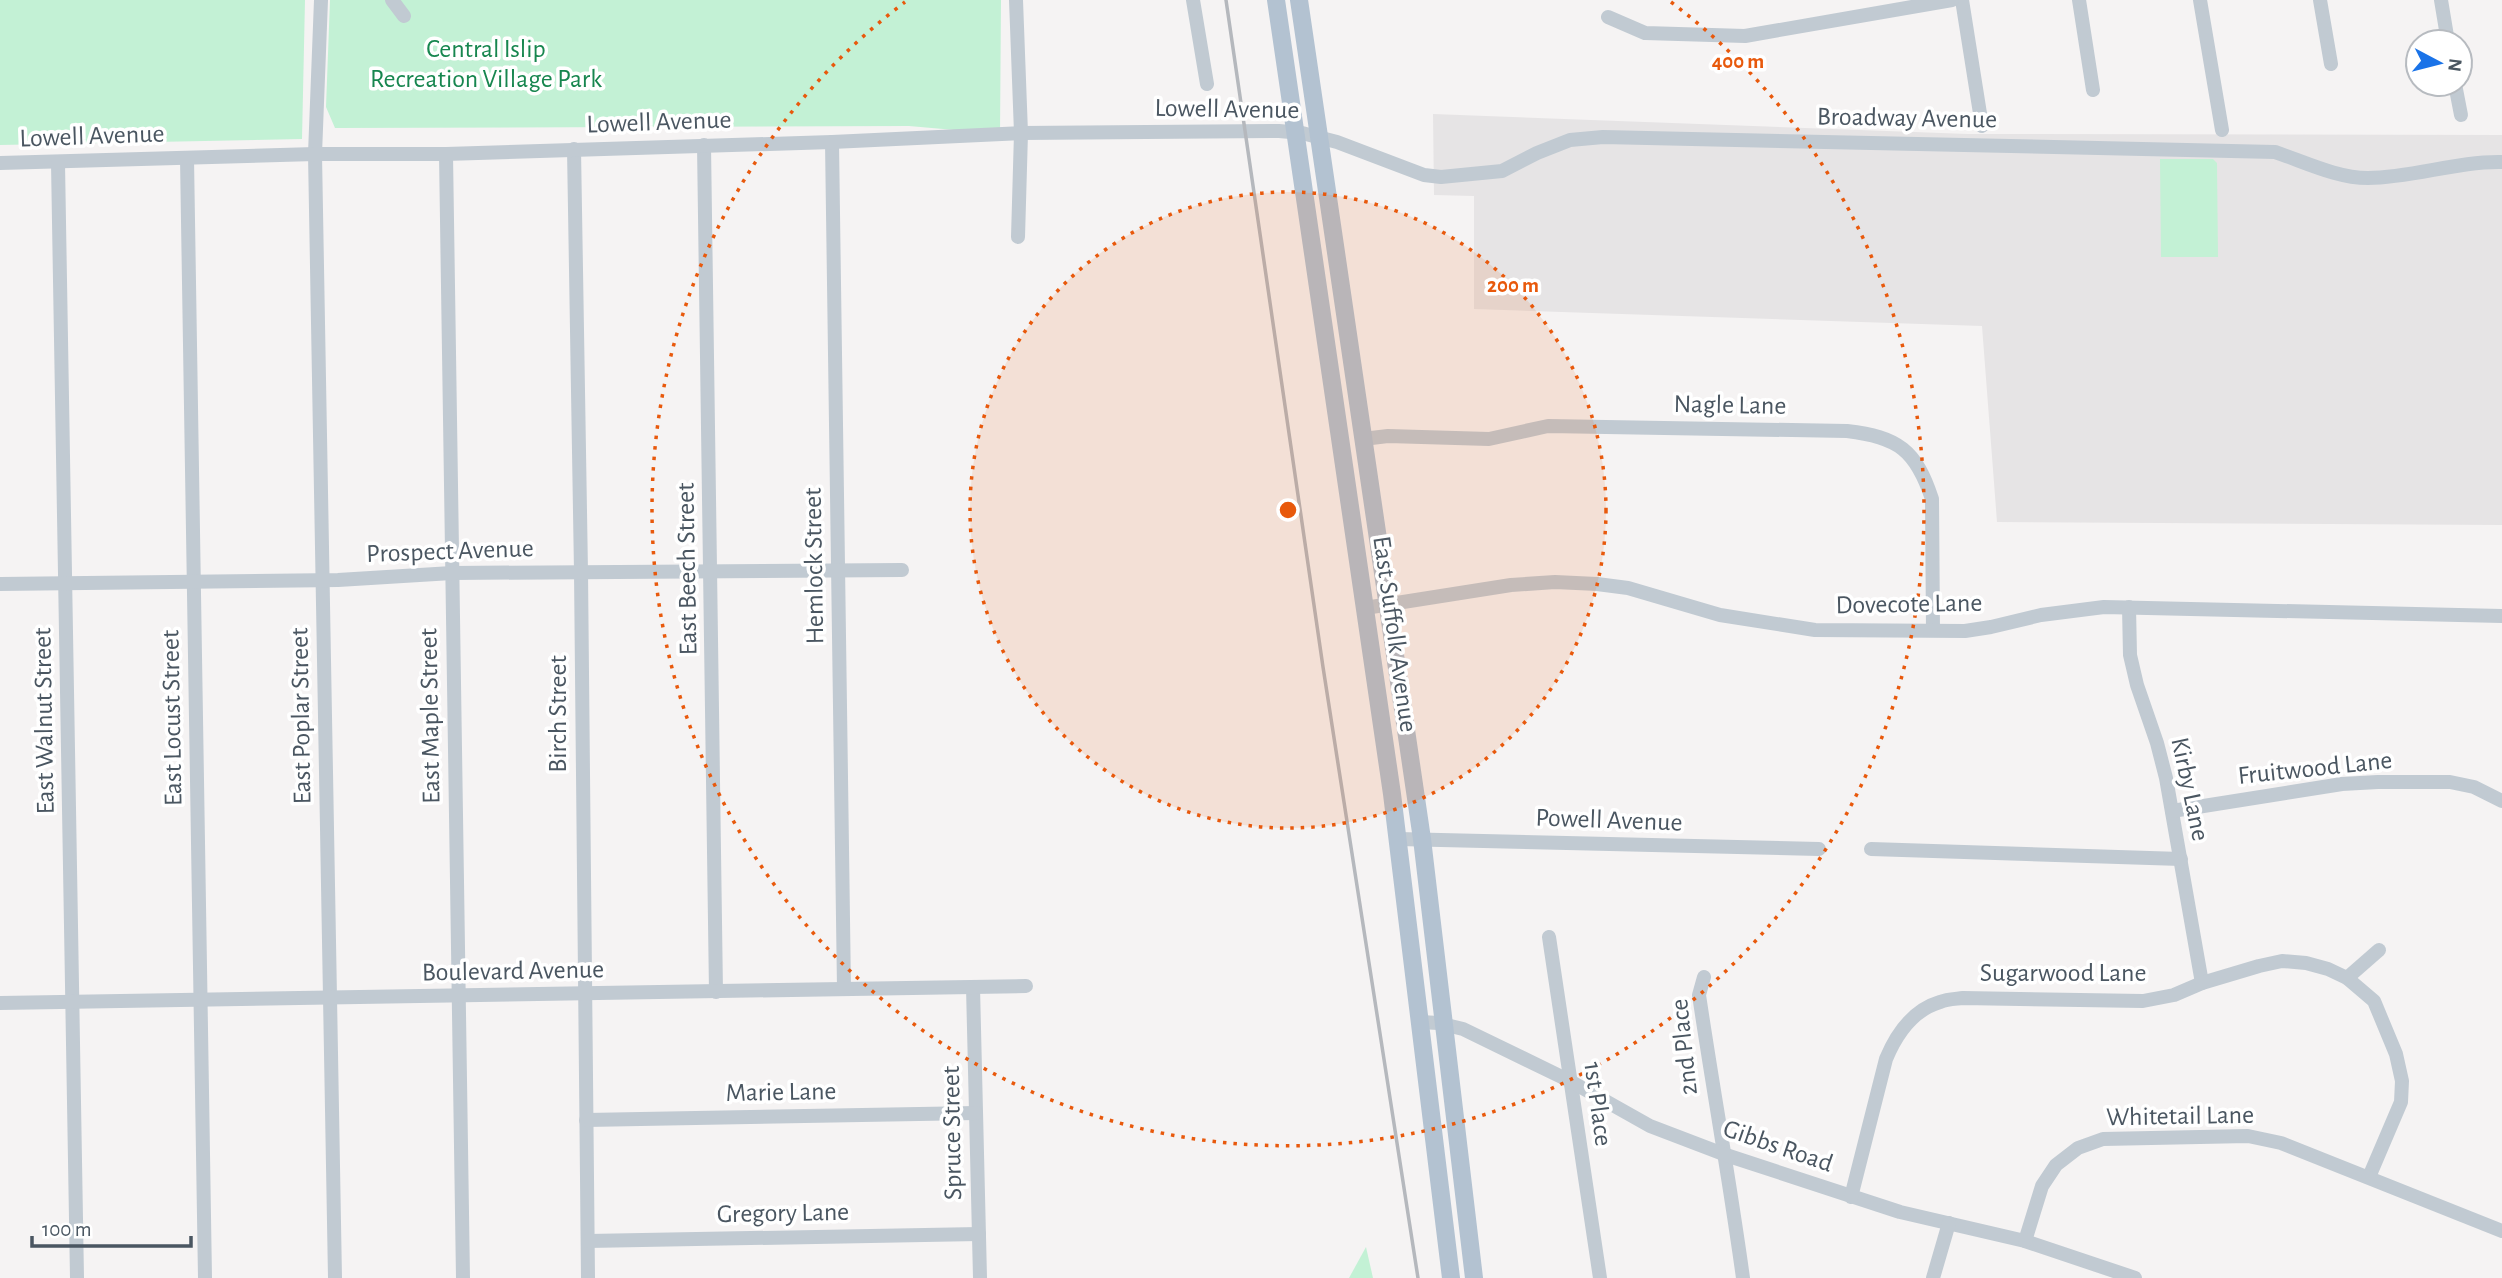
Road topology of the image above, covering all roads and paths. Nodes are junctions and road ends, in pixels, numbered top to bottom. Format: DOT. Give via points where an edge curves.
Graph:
graph roads {
  1 [pos="321,0"];
  2 [pos="392,0"];
  3 [pos="1016,0"];
  4 [pos="1193,0"];
  5 [pos="1276,0"];
  6 [pos="1299,0"];
  7 [pos="1952,0"];
  8 [pos="1962,0"];
  9 [pos="2079,0"];
  10 [pos="2200,0"];
  11 [pos="2320,0"];
  12 [pos="2441,0"];
  13 [pos="404,16"];
  14 [pos="1608,17"];
  15 [pos="2446,28"];
  16 [pos="2331,64"];
  17 [pos="1208,84"];
  18 [pos="2092,90"];
  19 [pos="2458,98"];
  20 [pos="2461,115"];
  21 [pos="1982,126"];
  22 [pos="2222,130"];
  23 [pos="1295,132"];
  24 [pos="1021,133"];
  25 [pos="1319,137"];
  26 [pos="832,142"];
  27 [pos="704,145"];
  28 [pos="574,149"];
  29 [pos="315,154"];
  30 [pos="446,154"];
  31 [pos="187,158"];
  32 [pos="2502,162"];
  33 [pos="0,163"];
  34 [pos="58,163"];
  35 [pos="1018,237"];
  36 [pos="1363,439"];
  37 [pos="901,570"];
  38 [pos="838,571"];
  39 [pos="581,572"];
  40 [pos="452,573"];
  41 [pos="711,573"];
  42 [pos="323,580"];
  43 [pos="194,581"];
  44 [pos="66,583"];
  45 [pos="0,584"];
  46 [pos="1388,604"];
  47 [pos="2129,607"];
  48 [pos="1365,608"];
  49 [pos="2502,616"];
  50 [pos="1933,630"];
  51 [pos="2502,800"];
  52 [pos="2172,811"];
  53 [pos="1398,839"];
  54 [pos="1422,839"];
  55 [pos="1819,849"];
  56 [pos="1871,849"];
  57 [pos="2181,859"];
  58 [pos="1549,937"];
  59 [pos="2379,950"];
  60 [pos="1704,977"];
  61 [pos="2347,978"];
  62 [pos="2202,983"];
  63 [pos="1026,986"];
  64 [pos="974,987"];
  65 [pos="845,989"];
  66 [pos="716,992"];
  67 [pos="585,994"];
  68 [pos="460,997"];
  69 [pos="330,999"];
  70 [pos="201,1001"];
  71 [pos="0,1003"];
  72 [pos="73,1003"];
  73 [pos="1421,1022"];
  74 [pos="1444,1024"];
  75 [pos="1570,1081"];
  76 [pos="976,1113"];
  77 [pos="586,1119"];
  78 [pos="1726,1155"];
  79 [pos="2369,1177"];
  80 [pos="1851,1197"];
  81 [pos="1949,1223"];
  82 [pos="2502,1231"];
  83 [pos="979,1234"];
  84 [pos="588,1241"];
  85 [pos="2025,1241"];
  86 [pos="77,1278"];
  87 [pos="205,1278"];
  88 [pos="335,1278"];
  89 [pos="463,1278"];
  90 [pos="588,1278"];
  91 [pos="980,1278"];
  92 [pos="1451,1278"];
  93 [pos="1474,1278"];
  94 [pos="1600,1278"];
  95 [pos="1743,1278"];
  96 [pos="1933,1278"];
  97 [pos="2135,1278"];
  1 -- 29 [label="street, East Poplar Street"];
  2 -- 13 [label="street"];
  3 -- 24 [label="street"];
  4 -- 17 [label="street"];
  5 -- 23 [label="main road, East Suffolk Avenue"];
  6 -- 25 [label="main road, East Suffolk Avenue"];
  7 -- 14 [label="street" via="1745,36 1645,33"];
  8 -- 21 [label="street"];
  9 -- 18 [label="street"];
  10 -- 22 [label="street"];
  11 -- 16 [label="street"];
  12 -- 15 [label="street"];
  19 -- 20 [label="street"];
  23 -- 24 [label="street, Lowell Avenue"];
  23 -- 25 [label="street, Lowell Avenue"];
  23 -- 48 [label="main road, East Suffolk Avenue"];
  24 -- 26 [label="street, Lowell Avenue"];
  24 -- 35 [label="street"];
  25 -- 32 [label="street, Broadway Avenue" via="1441,177 1502,171 1570,140 1604,137 2275,152 2349,177 2367,178 2477,161"];
  25 -- 36 [label="main road, East Suffolk Avenue"];
  26 -- 27 [label="street, Lowell Avenue"];
  26 -- 38 [label="street, Hemlock Street"];
  27 -- 28 [label="street, Lowell Avenue"];
  27 -- 41 [label="street, East Beech Street"];
  28 -- 30 [label="street, Lowell Avenue"];
  28 -- 39 [label="street, Birch Street"];
  29 -- 30 [label="street, Lowell Avenue"];
  29 -- 31 [label="street, Lowell Avenue"];
  29 -- 42 [label="street, East Poplar Street"];
  30 -- 40 [label="street, East Maple Street"];
  31 -- 34 [label="street, Lowell Avenue"];
  31 -- 43 [label="street, East Locust Street"];
  33 -- 34 [label="street, Lowell Avenue"];
  34 -- 44 [label="street, East Walnut Street"];
  36 -- 46 [label="main road, East Suffolk Avenue"];
  36 -- 50 [label="street, Nagle Lane" via="1489,439 1548,426 1847,431 1895,442 1915,461 1932,499"];
  37 -- 38 [label="street, Prospect Avenue"];
  38 -- 41 [label="street, Prospect Avenue"];
  38 -- 65 [label="street, Hemlock Street"];
  39 -- 40 [label="street, Prospect Avenue"];
  39 -- 41 [label="street, Prospect Avenue"];
  39 -- 67 [label="street, Birch Street"];
  40 -- 42 [label="street, Prospect Avenue"];
  40 -- 68 [label="street, East Maple Street"];
  41 -- 66 [label="street, East Beech Street"];
  42 -- 43 [label="street, Prospect Avenue"];
  42 -- 69 [label="street, East Poplar Street"];
  43 -- 44 [label="street, Prospect Avenue"];
  43 -- 70 [label="street, East Locust Street"];
  44 -- 45 [label="street, Prospect Avenue"];
  44 -- 72 [label="street, East Walnut Street"];
  46 -- 48 [label="street, Dovecote Lane"];
  46 -- 50 [label="street, Dovecote Lane" via="1511,585 1597,583 1720,615 1815,630"];
  46 -- 54 [label="main road, East Suffolk Avenue"];
  47 -- 49 [label="street, Dovecote Lane"];
  47 -- 50 [label="street, Dovecote Lane" via="2075,609 1965,631"];
  47 -- 52 [label="street, Kirby Lane" via="2130,656"];
  48 -- 53 [label="main road, East Suffolk Avenue"];
  51 -- 52 [label="street, Fruitwood Lane" via="2450,782 2378,782"];
  52 -- 57 [label="street, Kirby Lane"];
  53 -- 54 [label="street, Powell Avenue"];
  53 -- 73 [label="main road, East Suffolk Avenue"];
  54 -- 55 [label="street, Powell Avenue"];
  54 -- 74 [label="main road, East Suffolk Avenue"];
  56 -- 57 [label="street"];
  57 -- 62 [label="street, Kirby Lane"];
  58 -- 75 [label="street, 1st Place"];
  59 -- 61 [label="street"];
  60 -- 78 [label="street, 2nd Place" via="1699,995"];
  61 -- 62 [label="street, Sugarwood Lane" via="2306,962 2282,961"];
  61 -- 79 [label="street, Sugarwood Lane" via="2374,1001 2402,1081 2401,1102"];
  62 -- 80 [label="street, Sugarwood Lane" via="2143,1001 1963,998 1939,1002 1917,1014 1895,1038 1886,1059"];
  63 -- 64 [label="street, Boulevard Avenue"];
  64 -- 65 [label="street, Boulevard Avenue"];
  64 -- 76 [label="street, Spruce Street"];
  65 -- 66 [label="street, Boulevard Avenue"];
  66 -- 67 [label="street, Boulevard Avenue"];
  67 -- 68 [label="street, Boulevard Avenue"];
  67 -- 77 [label="street, Birch Street"];
  68 -- 69 [label="street, Boulevard Avenue"];
  68 -- 89 [label="street, East Maple Street"];
  69 -- 70 [label="street, Boulevard Avenue"];
  69 -- 88 [label="street, East Poplar Street"];
  70 -- 72 [label="street, Boulevard Avenue"];
  70 -- 87 [label="street, East Locust Street"];
  71 -- 72 [label="street, Boulevard Avenue"];
  72 -- 86 [label="street, East Walnut Street"];
  73 -- 74 [label="street, Gibbs Road"];
  73 -- 92 [label="main road, East Suffolk Avenue"];
  74 -- 75 [label="street, Gibbs Road"];
  74 -- 93 [label="main road, East Suffolk Avenue"];
  75 -- 78 [label="street, Gibbs Road" via="1650,1126"];
  75 -- 94 [label="street, 1st Place"];
  76 -- 77 [label="street, Marie Lane"];
  76 -- 83 [label="street, Spruce Street"];
  77 -- 84 [label="street, Birch Street"];
  78 -- 80 [label="street, Gibbs Road"];
  78 -- 95 [label="street, 2nd Place"];
  79 -- 82 [label="street, Whitetail Lane"];
  79 -- 85 [label="street, Whitetail Lane" via="2263,1138 2103,1139 2078,1148 2056,1165 2042,1186"];
  80 -- 81 [label="street, Gibbs Road"];
  81 -- 85 [label="street, Gibbs Road"];
  81 -- 96 [label="street"];
  83 -- 84 [label="street, Gregory Lane"];
  83 -- 91 [label="street, Spruce Street"];
  84 -- 90 [label="street, Birch Street"];
  85 -- 97 [label="street, Gibbs Road"];
}
